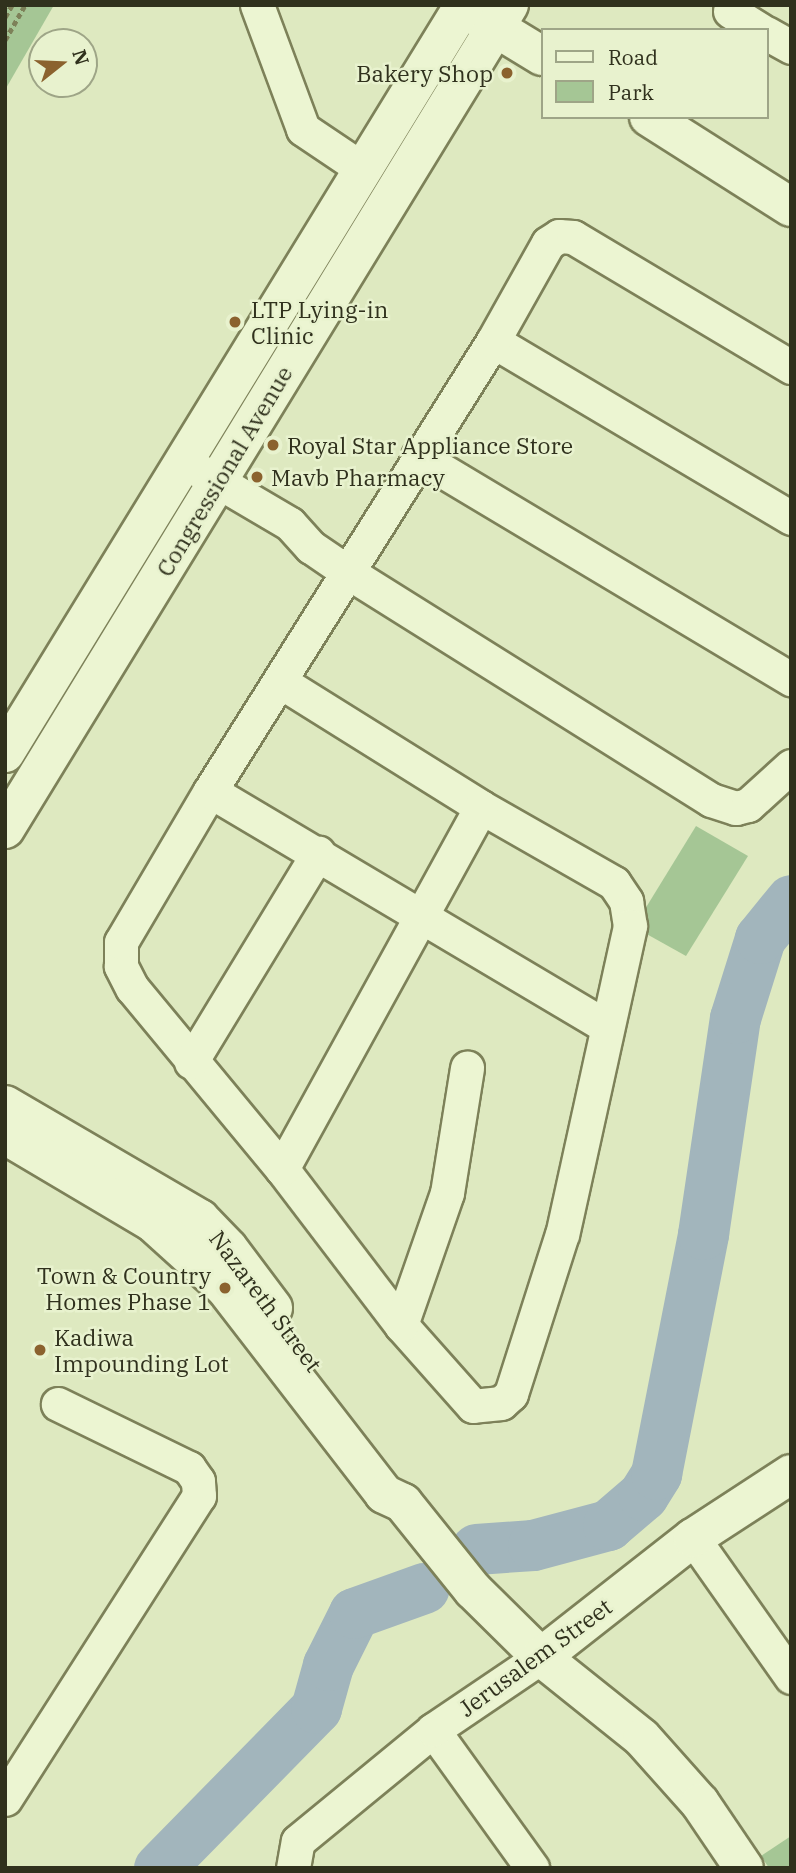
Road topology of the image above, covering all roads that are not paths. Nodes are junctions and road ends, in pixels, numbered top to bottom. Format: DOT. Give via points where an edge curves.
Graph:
graph roads {
  1 [pos="257,5"];
  2 [pos="463,6"];
  3 [pos="728,15"];
  4 [pos="502,17"];
  5 [pos="757,28"];
  6 [pos="768,34"];
  7 [pos="791,47"];
  8 [pos="540,54"];
  9 [pos="659,120"];
  10 [pos="364,170"];
  11 [pos="791,207"];
  12 [pos="493,341"];
  13 [pos="791,367"];
  14 [pos="418,456"];
  15 [pos="178,469"];
  16 [pos="212,489"];
  17 [pos="791,517"];
  18 [pos="346,571"];
  19 [pos="791,679"];
  20 [pos="281,682"];
  21 [pos="5,753"];
  22 [pos="791,766"];
  23 [pos="210,790"];
  24 [pos="481,807"];
  25 [pos="5,829"];
  26 [pos="318,853"];
  27 [pos="420,912"];
  28 [pos="606,1026"];
  29 [pos="191,1062"];
  30 [pos="467,1068"];
  31 [pos="5,1105"];
  32 [pos="5,1135"];
  33 [pos="282,1169"];
  34 [pos="401,1325"];
  35 [pos="58,1404"];
  36 [pos="791,1475"];
  37 [pos="407,1508"];
  38 [pos="693,1538"];
  39 [pos="541,1657"];
  40 [pos="791,1677"];
  41 [pos="433,1730"];
  42 [pos="5,1798"];
  43 [pos="293,1861"];
  44 [pos="532,1868"];
  45 [pos="744,1868"];
  1 -- 10 [label="street" via="303,129"];
  2 -- 4 [label="street"];
  2 -- 10 [label="street, Congressional Avenue"];
  3 -- 5 [label="street"];
  4 -- 8 [label="street"];
  4 -- 16 [label="street, Congressional Avenue"];
  6 -- 7 [label="street"];
  9 -- 11 [label="street"];
  10 -- 15 [label="street, Congressional Avenue"];
  12 -- 13 [label="street" via="548,243 559,236 573,237"];
  12 -- 14 [label="street"];
  12 -- 17 [label="street"];
  14 -- 18 [label="street"];
  14 -- 19 [label="street"];
  15 -- 16 [label="street"];
  15 -- 21 [label="street, Congressional Avenue"];
  16 -- 18 [label="street" via="282,540 311,547"];
  16 -- 25 [label="street, Congressional Avenue"];
  18 -- 20 [label="street"];
  18 -- 22 [label="street" via="711,800 736,808 748,805"];
  20 -- 23 [label="street"];
  20 -- 24 [label="street"];
  23 -- 26 [label="street"];
  23 -- 29 [label="street" via="121,942 121,966 132,988"];
  24 -- 27 [label="street"];
  24 -- 28 [label="street" via="614,883 626,901 630,926"];
  26 -- 27 [label="street"];
  26 -- 29 [label="street"];
  27 -- 28 [label="street"];
  27 -- 33 [label="street"];
  28 -- 34 [label="street" via="562,1234 511,1394 501,1403 473,1406"];
  29 -- 33 [label="street"];
  30 -- 34 [label="street" via="447,1193"];
  31 -- 37 [label="street, Nazareth Street" via="214,1230 400,1480"];
  32 -- 37 [label="street, Nazareth Street" via="152,1222 206,1269 240,1306 384,1494"];
  33 -- 34 [label="street"];
  35 -- 42 [label="street" via="189,1468 198,1481 199,1496"];
  36 -- 38 [label="street, Jerusalem Street"];
  37 -- 39 [label="street, Nazareth Street" via="474,1590"];
  38 -- 39 [label="street, Jerusalem Street"];
  38 -- 40 [label="street"];
  39 -- 41 [label="street, Jerusalem Street"];
  39 -- 45 [label="street, Nazareth Street" via="642,1738 700,1803"];
  41 -- 43 [label="street, Jerusalem Street" via="298,1841"];
  41 -- 44 [label="street"];
}
